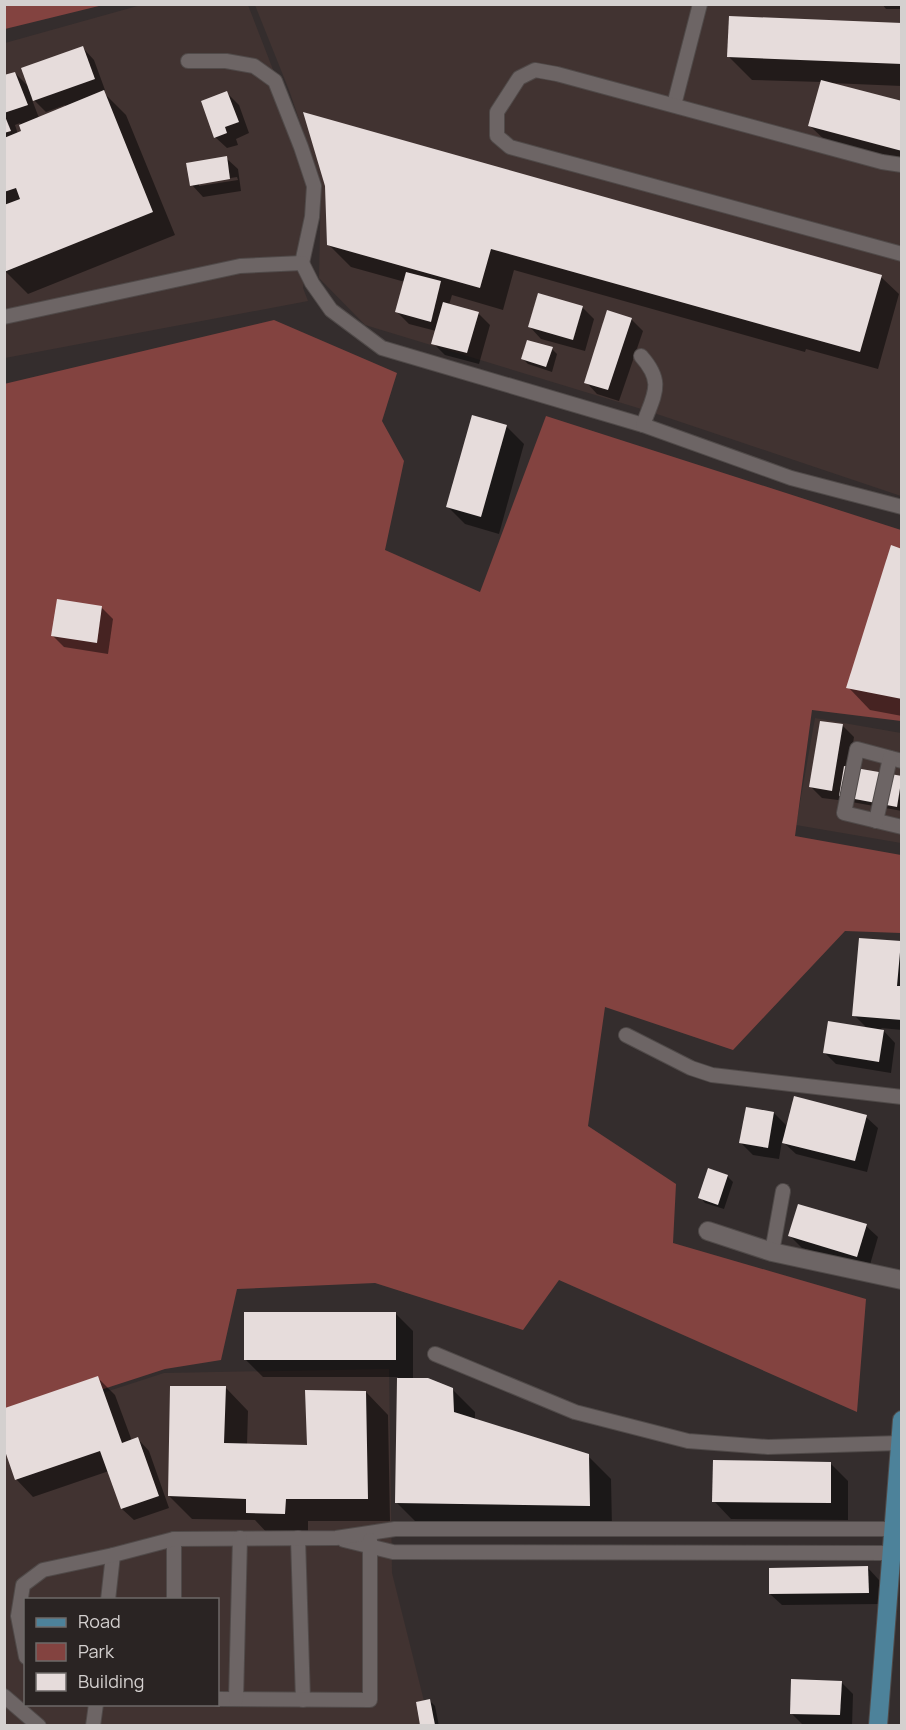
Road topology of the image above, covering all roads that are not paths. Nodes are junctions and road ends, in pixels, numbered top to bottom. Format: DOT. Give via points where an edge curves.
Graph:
graph roads {
  1 [pos="700,4"];
  2 [pos="188,61"];
  3 [pos="674,105"];
  4 [pos="902,165"];
  5 [pos="902,254"];
  6 [pos="302,262"];
  7 [pos="6,313"];
  8 [pos="641,356"];
  9 [pos="643,425"];
  10 [pos="902,507"];
  11 [pos="896,759"];
  12 [pos="876,820"];
  13 [pos="902,827"];
  14 [pos="626,1035"];
  15 [pos="902,1097"];
  16 [pos="783,1191"];
  17 [pos="708,1231"];
  18 [pos="772,1252"];
  19 [pos="902,1280"];
  20 [pos="435,1354"];
  21 [pos="902,1420"];
  22 [pos="900,1443"];
  23 [pos="894,1529"];
  24 [pos="240,1538"];
  25 [pos="298,1538"];
  26 [pos="174,1539"];
  27 [pos="370,1539"];
  28 [pos="892,1553"];
  29 [pos="113,1555"];
  30 [pos="108,1598"];
  31 [pos="174,1598"];
  32 [pos="24,1647"];
  33 [pos="4,1696"];
  34 [pos="219,1700"];
  35 [pos="236,1700"];
  36 [pos="303,1700"];
  37 [pos="96,1706"];
  38 [pos="39,1725"];
  39 [pos="93,1725"];
  40 [pos="878,1725"];
  1 -- 3 [label="lane"];
  2 -- 6 [label="lane" via="254,66 275,81 314,186"];
  3 -- 4 [label="lane"];
  3 -- 5 [label="lane" via="535,70 519,78 497,112 497,136 510,147"];
  6 -- 7 [label="lane" via="240,266"];
  6 -- 9 [label="lane" via="331,310 382,348"];
  8 -- 9 [label="lane" via="656,377 656,391"];
  9 -- 10 [label="lane" via="791,478"];
  11 -- 12 [label="lane"];
  11 -- 12 [label="lane" via="857,749 844,813"];
  12 -- 13 [label="lane"];
  14 -- 15 [label="lane" via="712,1075"];
  16 -- 18 [label="lane"];
  17 -- 18 [label="street"];
  18 -- 19 [label="street"];
  20 -- 22 [label="lane" via="575,1412 688,1441 768,1447"];
  21 -- 22 [label="main road"];
  22 -- 23 [label="main road"];
  23 -- 27 [label="lane" via="395,1529"];
  23 -- 28 [label="main road"];
  24 -- 25 [label="lane"];
  24 -- 26 [label="lane"];
  24 -- 35 [label="lane"];
  25 -- 27 [label="lane"];
  25 -- 36 [label="lane"];
  26 -- 29 [label="lane"];
  26 -- 31 [label="lane"];
  27 -- 28 [label="lane" via="393,1552"];
  27 -- 36 [label="lane" via="370,1700"];
  28 -- 40 [label="main road"];
  29 -- 30 [label="lane"];
  29 -- 32 [label="lane" via="43,1570 23,1585 18,1616"];
  33 -- 38 [label="lane"];
  34 -- 35 [label="lane"];
  35 -- 36 [label="lane"];
  37 -- 39 [label="lane"];
}
